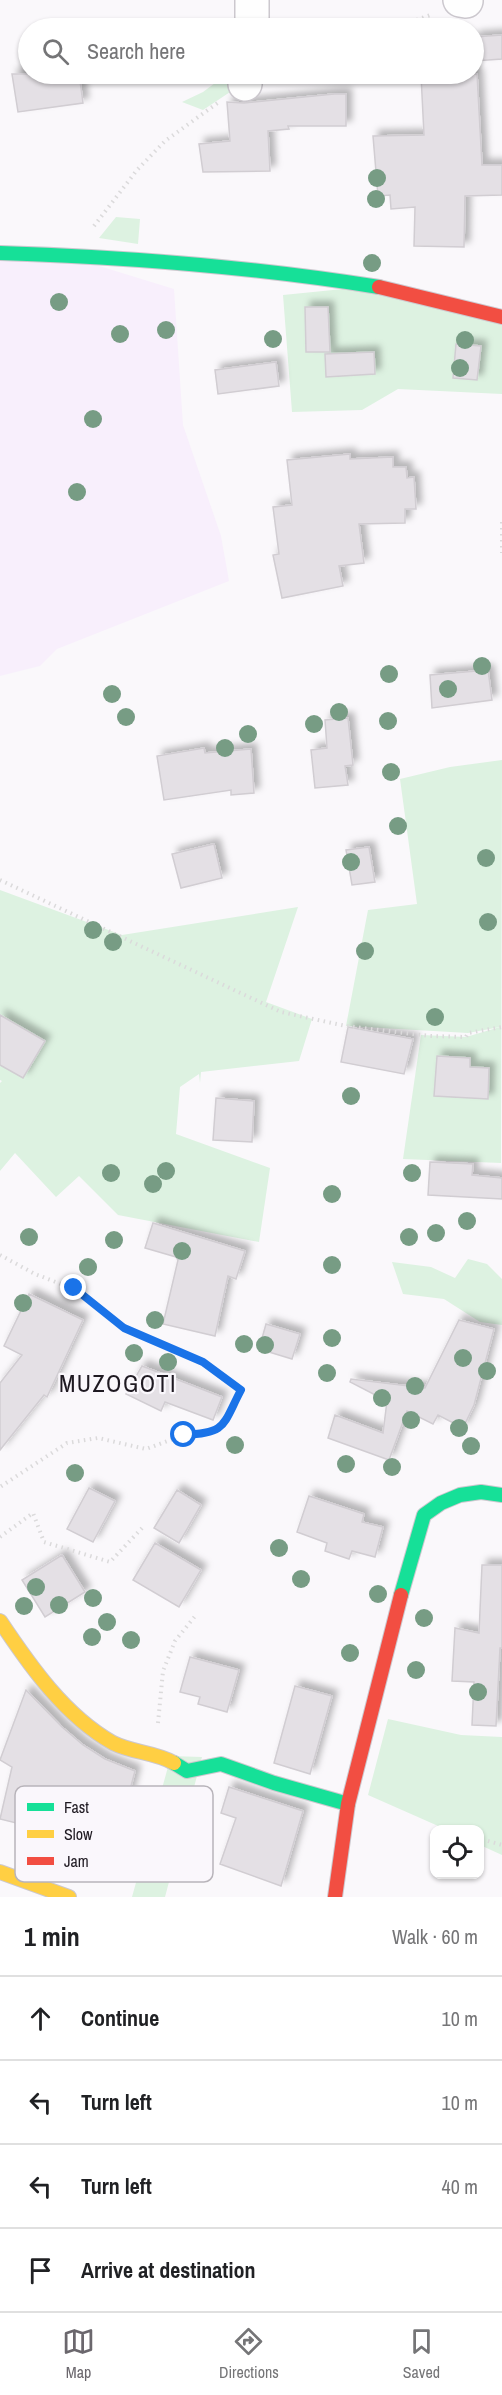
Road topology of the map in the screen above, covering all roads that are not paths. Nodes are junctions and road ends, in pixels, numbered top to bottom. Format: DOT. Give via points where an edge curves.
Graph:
graph roads {
  1 [pos="252,0"];
  2 [pos="252,18"];
  3 [pos="0,253"];
  4 [pos="502,317"];
  5 [pos="502,1495"];
  6 [pos="0,1621"];
  7 [pos="348,1804"];
  8 [pos="0,1872"];
  9 [pos="15,1877"];
  10 [pos="28,1882"];
  11 [pos="69,1897"];
  12 [pos="335,1897"];
  1 -- 2 [label="street"];
  3 -- 4 [label="street" via="71,255 310,276 386,288"];
  5 -- 7 [label="street" via="465,1493 424,1515"];
  6 -- 7 [label="street" via="70,1710 97,1732 133,1751 156,1754 187,1771 220,1764"];
  7 -- 12 [label="street"];
  8 -- 9 [label="street"];
  10 -- 11 [label="street"];
}
